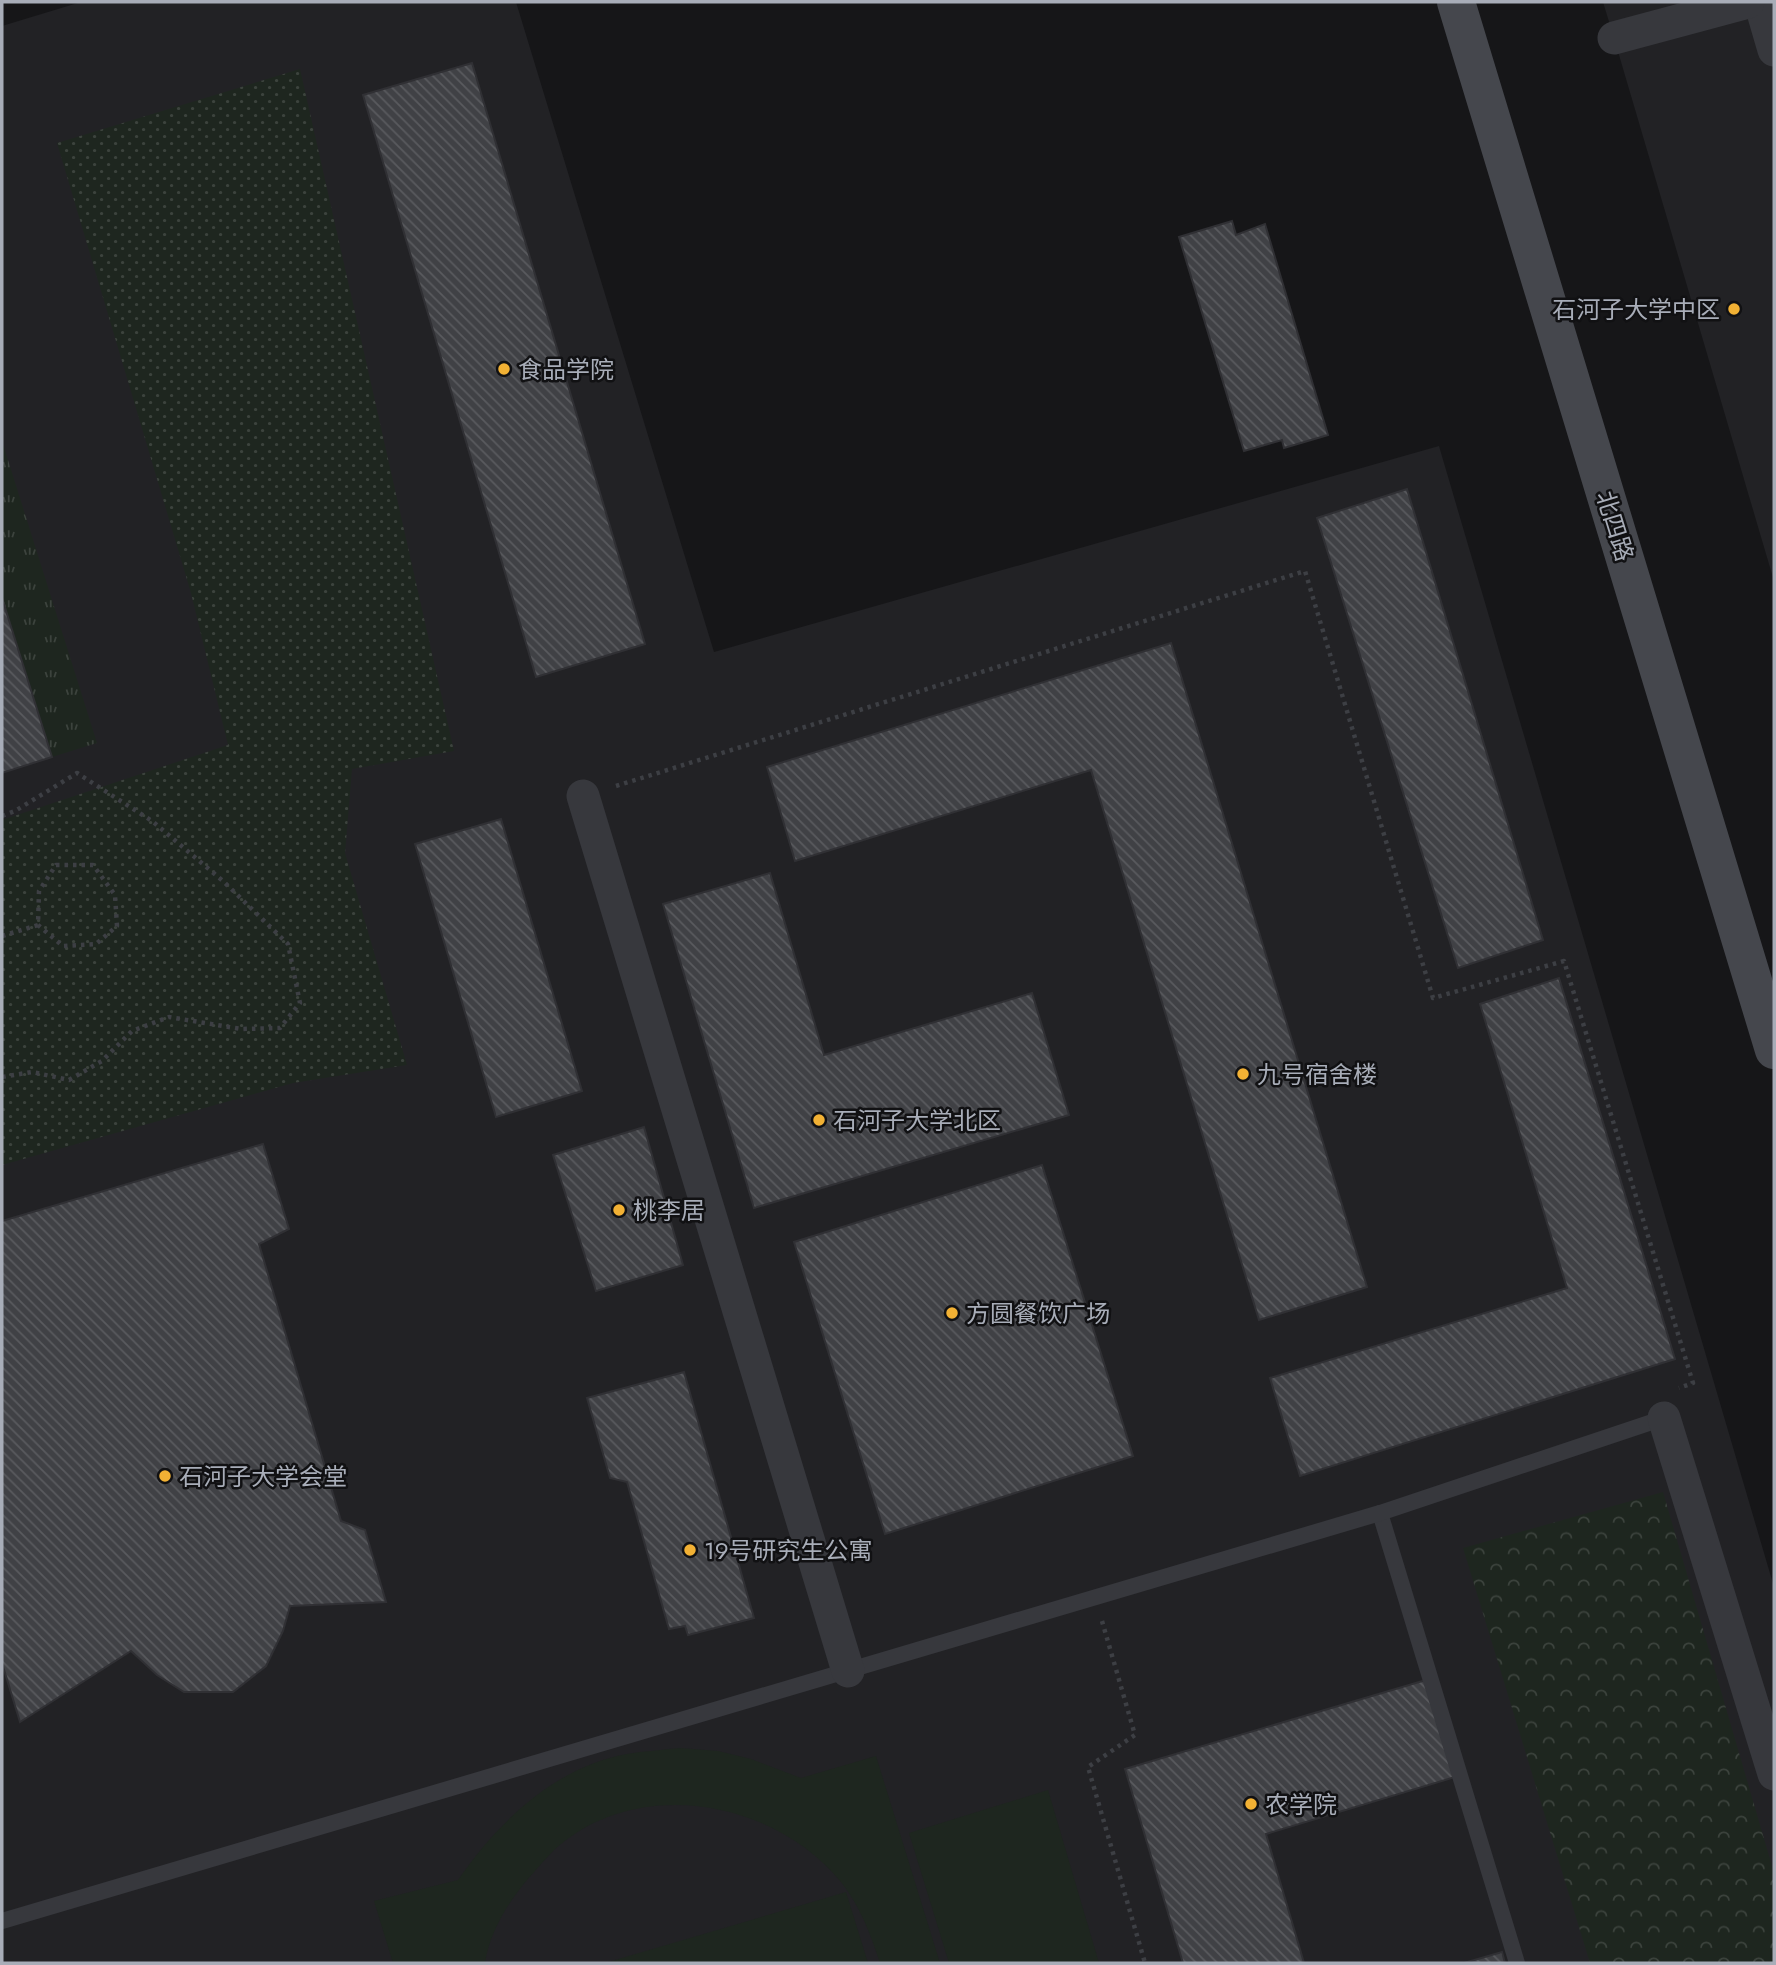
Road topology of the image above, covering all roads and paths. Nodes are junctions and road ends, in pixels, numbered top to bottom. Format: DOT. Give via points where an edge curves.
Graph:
graph roads {
  1 [pos="1456,2"];
  2 [pos="1748,2"];
  3 [pos="1760,2"];
  4 [pos="1614,38"];
  5 [pos="1774,50"];
  6 [pos="583,796"];
  7 [pos="2,816"];
  8 [pos="38,925"];
  9 [pos="2,936"];
  10 [pos="1774,1050"];
  11 [pos="2,1077"];
  12 [pos="1664,1418"];
  13 [pos="1380,1513"];
  14 [pos="1095,1597"];
  15 [pos="848,1671"];
  16 [pos="1774,1774"];
  17 [pos="2,1922"];
  18 [pos="1145,1963"];
  19 [pos="1517,1963"];
  1 -- 10 [label="main road, 北四路"];
  2 -- 4 [label="street"];
  3 -- 5 [label="street"];
  6 -- 12 [label="path" via="1305,571 1433,998 1564,961 1693,1383 1658,1394"];
  6 -- 15 [label="street"];
  7 -- 11 [label="path" via="77,773 152,821 288,944 300,1003 279,1028 241,1029 169,1017 132,1031 102,1061 69,1080 32,1072"];
  8 -- 8 [label="path" via="63,946 96,944 117,926 115,895 93,865 56,865 38,891"];
  8 -- 9 [label="path"];
  12 -- 13 [label="lane"];
  12 -- 16 [label="street"];
  13 -- 14 [label="lane"];
  13 -- 19 [label="lane"];
  14 -- 15 [label="lane"];
  14 -- 18 [label="path" via="1135,1735 1088,1767"];
  15 -- 17 [label="lane"];
}
